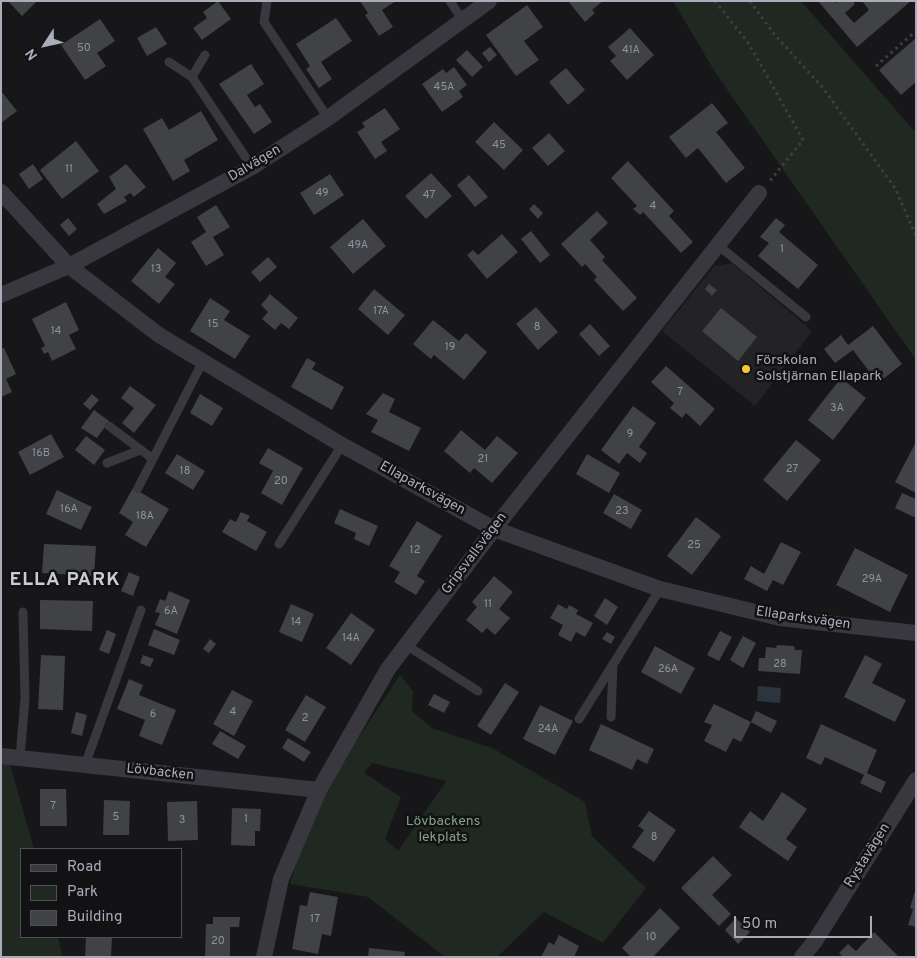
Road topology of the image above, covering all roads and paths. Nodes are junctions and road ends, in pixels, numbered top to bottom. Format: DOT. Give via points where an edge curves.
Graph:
graph roads {
  1 [pos="267,1"];
  2 [pos="450,1"];
  3 [pos="489,1"];
  4 [pos="715,1"];
  5 [pos="750,1"];
  6 [pos="463,21"];
  7 [pos="916,30"];
  8 [pos="205,55"];
  9 [pos="169,62"];
  10 [pos="876,66"];
  11 [pos="192,77"];
  12 [pos="328,118"];
  13 [pos="252,168"];
  14 [pos="1,192"];
  15 [pos="759,194"];
  16 [pos="916,236"];
  17 [pos="719,246"];
  18 [pos="69,266"];
  19 [pos="1,295"];
  20 [pos="806,317"];
  21 [pos="203,361"];
  22 [pos="108,426"];
  23 [pos="342,445"];
  24 [pos="140,450"];
  25 [pos="152,459"];
  26 [pos="108,462"];
  27 [pos="138,488"];
  28 [pos="494,529"];
  29 [pos="279,544"];
  30 [pos="660,589"];
  31 [pos="141,610"];
  32 [pos="23,612"];
  33 [pos="916,633"];
  34 [pos="406,645"];
  35 [pos="613,664"];
  36 [pos="478,691"];
  37 [pos="611,717"];
  38 [pos="579,719"];
  39 [pos="1,756"];
  40 [pos="20,758"];
  41 [pos="85,765"];
  42 [pos="916,780"];
  43 [pos="319,790"];
  44 [pos="264,957"];
  45 [pos="802,957"];
  1 -- 12 [label="lane" via="264,22"];
  2 -- 6 [label="lane"];
  3 -- 6 [label="street, Dalvägen"];
  4 -- 15 [label="path" via="748,44 803,140"];
  5 -- 16 [label="path" via="774,34 823,88 895,188"];
  6 -- 12 [label="street, Dalvägen"];
  7 -- 10 [label="path"];
  8 -- 11 [label="lane"];
  9 -- 11 [label="lane"];
  11 -- 13 [label="lane"];
  12 -- 13 [label="street, Dalvägen"];
  13 -- 18 [label="street, Dalvägen"];
  14 -- 18 [label="street, Ellaparksvägen"];
  15 -- 17 [label="street, Gripsvallsvägen"];
  17 -- 20 [label="lane"];
  17 -- 28 [label="street, Gripsvallsvägen"];
  18 -- 19 [label="street, Dalvägen"];
  18 -- 21 [label="street, Ellaparksvägen" via="159,335"];
  21 -- 23 [label="street, Ellaparksvägen"];
  21 -- 25 [label="lane"];
  22 -- 24 [label="lane"];
  23 -- 28 [label="street, Ellaparksvägen"];
  23 -- 29 [label="lane"];
  24 -- 25 [label="lane"];
  24 -- 26 [label="lane"];
  25 -- 27 [label="lane"];
  28 -- 30 [label="street, Ellaparksvägen"];
  28 -- 34 [label="street, Gripsvallsvägen"];
  30 -- 33 [label="street, Ellaparksvägen" via="780,618"];
  30 -- 35 [label="lane"];
  31 -- 41 [label="lane"];
  32 -- 40 [label="lane" via="25,698"];
  34 -- 36 [label="lane"];
  34 -- 43 [label="street, Gripsvallsvägen" via="388,669"];
  35 -- 37 [label="lane"];
  35 -- 38 [label="lane"];
  39 -- 40 [label="street, Lövbacken"];
  40 -- 41 [label="street, Lövbacken"];
  41 -- 43 [label="street, Lövbacken"];
  42 -- 45 [label="street, Rystavägen"];
  43 -- 44 [label="street, Gripsvallsvägen" via="280,879"];
}
